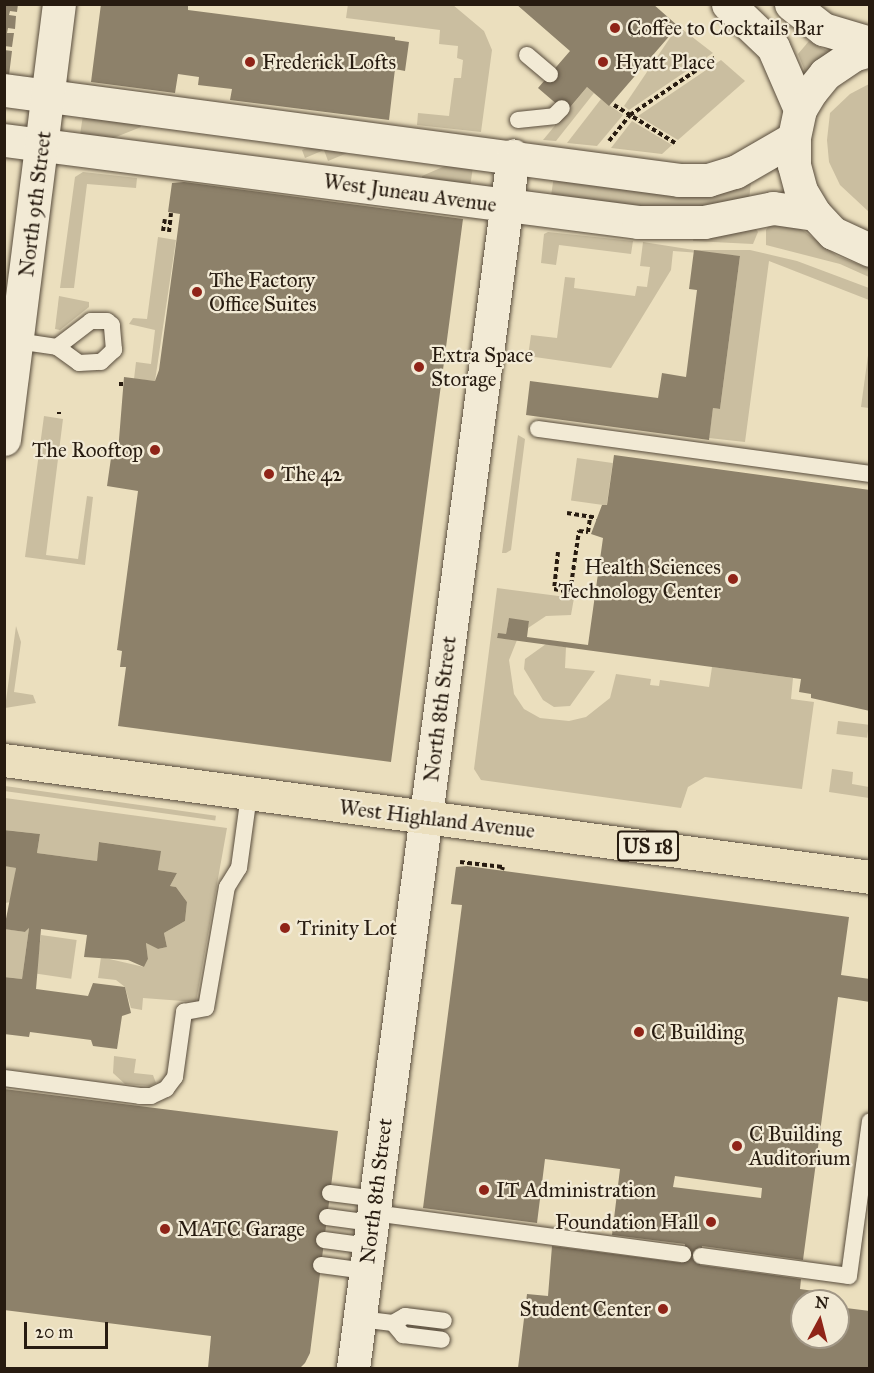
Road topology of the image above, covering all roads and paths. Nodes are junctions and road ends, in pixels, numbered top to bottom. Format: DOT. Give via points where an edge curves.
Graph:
graph roads {
  1 [pos="60,4"];
  2 [pos="728,4"];
  3 [pos="791,4"];
  4 [pos="870,43"];
  5 [pos="870,50"];
  6 [pos="527,55"];
  7 [pos="716,57"];
  8 [pos="550,74"];
  9 [pos="4,90"];
  10 [pos="48,96"];
  11 [pos="614,105"];
  12 [pos="562,108"];
  13 [pos="630,115"];
  14 [pos="518,120"];
  15 [pos="797,123"];
  16 [pos="4,140"];
  17 [pos="675,142"];
  18 [pos="42,145"];
  19 [pos="605,147"];
  20 [pos="513,156"];
  21 [pos="507,206"];
  22 [pos="171,213"];
  23 [pos="815,214"];
  24 [pos="165,219"];
  25 [pos="163,231"];
  26 [pos="169,232"];
  27 [pos="865,250"];
  28 [pos="14,295"];
  29 [pos="17,341"];
  30 [pos="57,347"];
  31 [pos="538,429"];
  32 [pos="4,440"];
  33 [pos="102,450"];
  34 [pos="101,458"];
  35 [pos="870,474"];
  36 [pos="567,513"];
  37 [pos="590,517"];
  38 [pos="597,518"];
  39 [pos="558,552"];
  40 [pos="4,760"];
  41 [pos="249,795"];
  42 [pos="426,819"];
  43 [pos="460,862"];
  44 [pos="502,870"];
  45 [pos="870,877"];
  46 [pos="4,1078"];
  47 [pos="870,1121"];
  48 [pos="330,1193"];
  49 [pos="327,1217"];
  50 [pos="371,1231"];
  51 [pos="324,1240"];
  52 [pos="683,1254"];
  53 [pos="701,1256"];
  54 [pos="321,1265"];
  55 [pos="360,1319"];
  56 [pos="444,1321"];
  57 [pos="393,1323"];
  58 [pos="442,1340"];
  59 [pos="353,1368"];
  1 -- 10 [label="street, North 9th Street"];
  2 -- 15 [label="street" via="773,47"];
  3 -- 4 [label="street" via="838,37"];
  5 -- 15 [label="street" via="853,55 825,74"];
  6 -- 8 [label="lane"];
  7 -- 13 [label="path"];
  9 -- 10 [label="street"];
  10 -- 18 [label="street, North 9th Street"];
  10 -- 20 [label="street"];
  11 -- 13 [label="path"];
  12 -- 14 [label="lane" via="554,116"];
  13 -- 17 [label="path"];
  13 -- 19 [label="path"];
  15 -- 20 [label="street" via="735,172 708,180 679,180"];
  15 -- 23 [label="street" via="794,165 801,191"];
  16 -- 18 [label="street, West Juneau Avenue"];
  18 -- 21 [label="street, West Juneau Avenue"];
  18 -- 28 [label="street, North 9th Street"];
  20 -- 21 [label="street, North 8th Street"];
  21 -- 23 [label="street, West Juneau Avenue" via="666,224 704,222 773,208"];
  21 -- 42 [label="street, North 8th Street"];
  22 -- 26 [label="path"];
  23 -- 27 [label="street"];
  24 -- 25 [label="path"];
  28 -- 29 [label="street, North 9th Street"];
  29 -- 30 [label="lane"];
  29 -- 32 [label="street, North 9th Street"];
  31 -- 35 [label="lane"];
  33 -- 34 [label="path"];
  36 -- 37 [label="path"];
  37 -- 38 [label="path"];
  37 -- 39 [label="path" via="588,532 579,531 570,592 554,589"];
  40 -- 41 [label="main road, West Highland Avenue / US 18"];
  41 -- 42 [label="main road, West Highland Avenue / US 18"];
  41 -- 46 [label="lane" via="239,868 227,887 206,1008 184,1012 176,1077 166,1089 150,1096"];
  42 -- 45 [label="main road, West Highland Avenue / US 18"];
  42 -- 50 [label="street, North 8th Street"];
  43 -- 44 [label="path" via="503,867"];
  47 -- 53 [label="lane" via="849,1276"];
  48 -- 50 [label="lane"];
  49 -- 50 [label="lane"];
  50 -- 51 [label="lane"];
  50 -- 52 [label="lane"];
  50 -- 54 [label="lane"];
  50 -- 55 [label="street, North 8th Street"];
  55 -- 57 [label="lane"];
  55 -- 59 [label="street, North 8th Street"];
  56 -- 57 [label="lane" via="405,1316"];
  57 -- 58 [label="lane" via="403,1335"];
}
